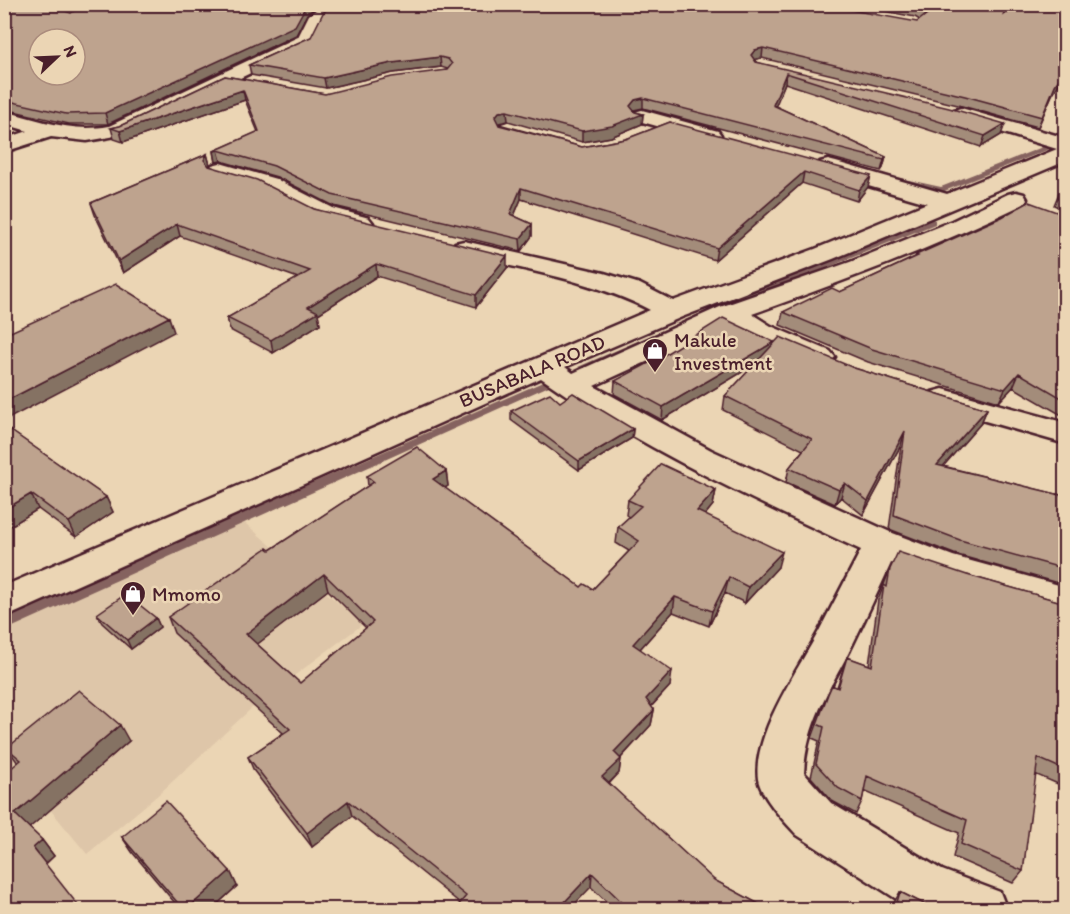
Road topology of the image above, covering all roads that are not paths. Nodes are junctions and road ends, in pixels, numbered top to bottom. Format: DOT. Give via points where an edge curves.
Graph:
graph roads {
  1 [pos="334,4"];
  2 [pos="223,78"];
  3 [pos="252,83"];
  4 [pos="944,110"];
  5 [pos="4,117"];
  6 [pos="641,125"];
  7 [pos="47,130"];
  8 [pos="736,142"];
  9 [pos="1065,145"];
  10 [pos="4,146"];
  11 [pos="1065,153"];
  12 [pos="810,162"];
  13 [pos="220,170"];
  14 [pos="983,186"];
  15 [pos="947,202"];
  16 [pos="385,230"];
  17 [pos="437,242"];
  18 [pos="672,311"];
  19 [pos="730,313"];
  20 [pos="843,365"];
  21 [pos="543,366"];
  22 [pos="570,386"];
  23 [pos="918,392"];
  24 [pos="1065,434"];
  25 [pos="882,544"];
  26 [pos="1065,602"];
  27 [pos="4,603"];
  28 [pos="982,909"];
  1 -- 2 [label="street" via="315,18 305,40"];
  2 -- 3 [label="street"];
  2 -- 7 [label="street" via="115,131 94,135"];
  4 -- 9 [label="street"];
  5 -- 7 [label="street"];
  6 -- 8 [label="street" via="669,123"];
  7 -- 10 [label="street"];
  11 -- 14 [label="street, BUSABALA ROAD"];
  12 -- 15 [label="street"];
  13 -- 16 [label="street" via="268,184 325,213"];
  14 -- 15 [label="street, BUSABALA ROAD"];
  14 -- 19 [label="street" via="1025,203"];
  15 -- 18 [label="street, BUSABALA ROAD" via="824,254"];
  17 -- 18 [label="street" via="595,279 631,290"];
  18 -- 21 [label="street, BUSABALA ROAD"];
  19 -- 20 [label="street" via="781,341"];
  19 -- 22 [label="street"];
  21 -- 22 [label="street"];
  21 -- 27 [label="street, BUSABALA ROAD"];
  22 -- 25 [label="street" via="733,475"];
  23 -- 24 [label="street"];
  25 -- 26 [label="street" via="954,570"];
  25 -- 28 [label="street" via="799,703 783,750 781,779 814,819 927,889"];
}
